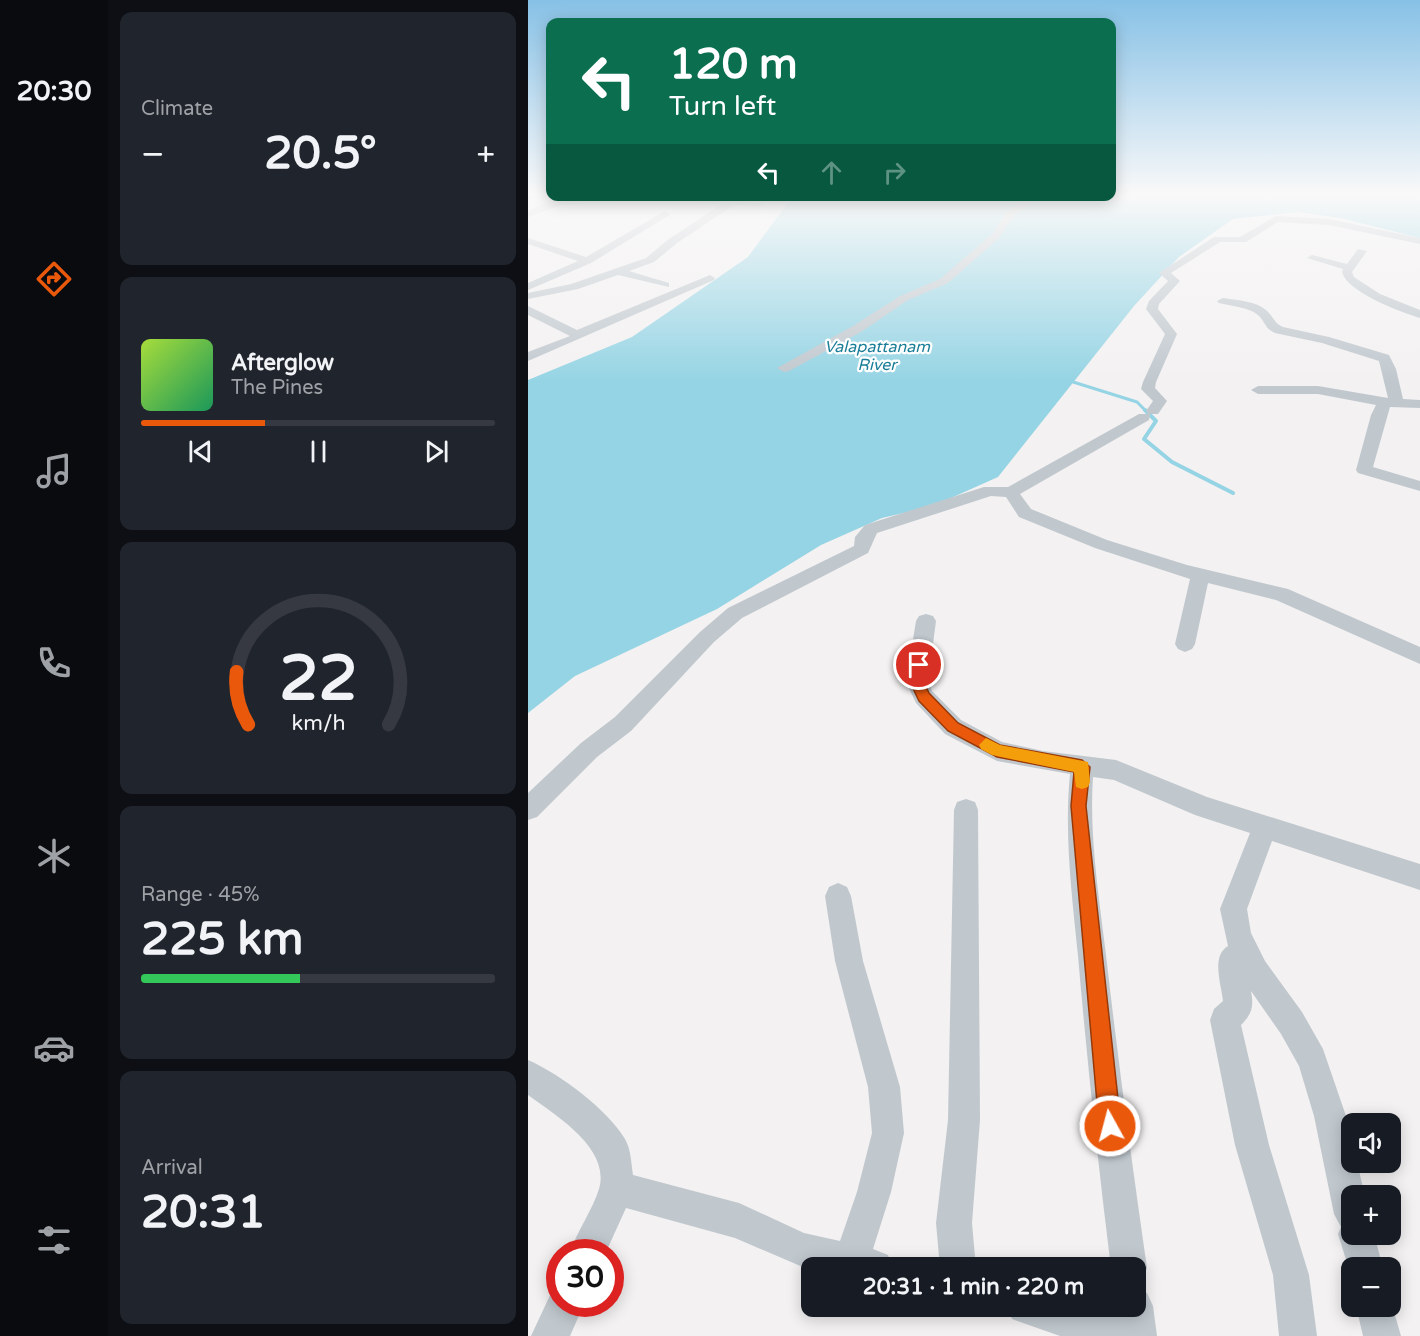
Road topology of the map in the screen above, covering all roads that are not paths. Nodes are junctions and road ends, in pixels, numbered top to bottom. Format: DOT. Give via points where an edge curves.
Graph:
graph roads {
  1 [pos="576,257"];
  2 [pos="593,257"];
  3 [pos="654,257"];
  4 [pos="971,257"];
  5 [pos="1187,257"];
  6 [pos="1358,257"];
  7 [pos="1312,258"];
  8 [pos="587,261"];
  9 [pos="1351,268"];
  10 [pos="620,272"];
  11 [pos="710,278"];
  12 [pos="664,285"];
  13 [pos="528,287"];
  14 [pos="534,296"];
  15 [pos="575,299"];
  16 [pos="1222,302"];
  17 [pos="528,310"];
  18 [pos="1420,314"];
  19 [pos="577,334"];
  20 [pos="528,357"];
  21 [pos="784,368"];
  22 [pos="1258,390"];
  23 [pos="1391,402"];
  24 [pos="1420,404"];
  25 [pos="1420,486"];
  26 [pos="1011,492"];
  27 [pos="1201,575"];
  28 [pos="926,621"];
  29 [pos="1185,644"];
  30 [pos="1420,656"];
  31 [pos="1082,767"];
  32 [pos="528,809"];
  33 [pos="966,810"];
  34 [pos="1265,827"];
  35 [pos="1420,877"];
  36 [pos="838,896"];
  37 [pos="1244,953"];
  38 [pos="528,1076"];
  39 [pos="1345,1185"];
  40 [pos="617,1188"];
  41 [pos="594,1239"];
  42 [pos="830,1257"];
  43 [pos="864,1257"];
  44 [pos="957,1257"];
  45 [pos="1128,1257"];
  46 [pos="559,1317"];
  47 [pos="1059,1317"];
  48 [pos="1135,1317"];
  49 [pos="1377,1317"];
  50 [pos="550,1336"];
  51 [pos="1118,1336"];
  52 [pos="1138,1336"];
  53 [pos="1298,1336"];
  54 [pos="1382,1336"];
  1 -- 8 [label="street"];
  2 -- 8 [label="street"];
  3 -- 10 [label="street"];
  4 -- 21 [label="street" via="944,281 904,298 857,329"];
  5 -- 26 [label="street" via="1164,273 1174,281 1152,303 1152,309 1171,334 1149,378 1148,389 1160,401 1148,414 1104,442"];
  6 -- 9 [label="street"];
  7 -- 9 [label="street"];
  8 -- 13 [label="street"];
  9 -- 18 [label="street" via="1348,279 1376,296"];
  10 -- 12 [label="street"];
  10 -- 14 [label="street"];
  11 -- 19 [label="street"];
  14 -- 15 [label="street"];
  16 -- 23 [label="street" via="1256,308 1279,330 1384,358 1389,366"];
  17 -- 19 [label="street"];
  19 -- 20 [label="street" via="580,336"];
  22 -- 23 [label="street" via="1318,390"];
  23 -- 24 [label="street"];
  23 -- 25 [label="street" via="1378,415 1364,470"];
  26 -- 27 [label="street" via="1025,513 1101,544"];
  26 -- 32 [label="street" via="990,491 871,529 864,537 862,549 735,613 623,724 589,750"];
  27 -- 29 [label="street"];
  27 -- 30 [label="street" via="1281,594"];
  28 -- 31 [label="street" via="917,682 924,697 953,727 997,751"];
  31 -- 34 [label="street" via="1116,770 1204,807"];
  31 -- 45 [label="street" via="1078,806 1088,918"];
  33 -- 44 [label="street" via="964,1120 954,1223"];
  34 -- 35 [label="street"];
  34 -- 37 [label="street" via="1233,909"];
  36 -- 43 [label="street" via="849,961 884,1087 888,1133"];
  37 -- 39 [label="street" via="1311,1058"];
  37 -- 53 [label="street" via="1232,960 1239,1006 1225,1020 1252,1145 1291,1275"];
  38 -- 40 [label="street" via="582,1114 613,1150"];
  40 -- 41 [label="street"];
  40 -- 42 [label="street" via="739,1221 801,1250"];
  46 -- 50 [label="street"];
  47 -- 51 [label="street"];
  48 -- 52 [label="street"];
  49 -- 54 [label="street"];
}
